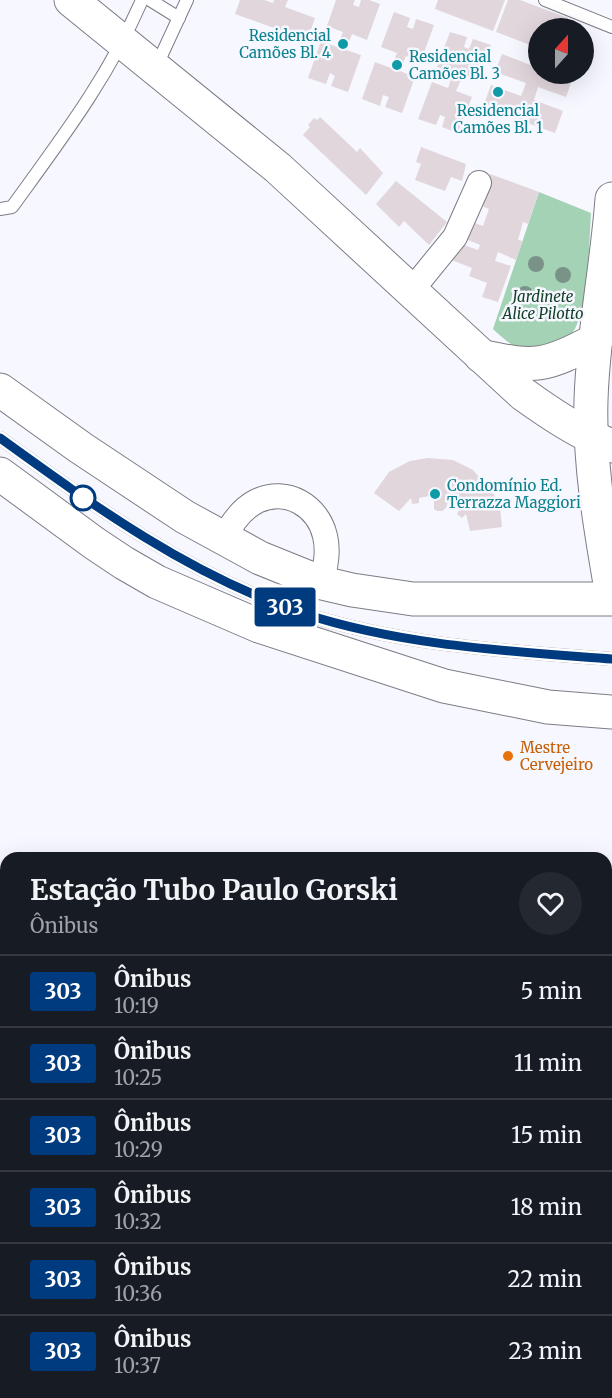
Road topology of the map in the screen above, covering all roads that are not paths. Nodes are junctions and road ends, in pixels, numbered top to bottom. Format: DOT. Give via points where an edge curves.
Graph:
graph roads {
  1 [pos="142,0"];
  2 [pos="150,0"];
  3 [pos="187,0"];
  4 [pos="545,0"];
  5 [pos="74,1"];
  6 [pos="179,18"];
  7 [pos="612,27"];
  8 [pos="123,42"];
  9 [pos="156,68"];
  10 [pos="479,183"];
  11 [pos="612,199"];
  12 [pos="0,209"];
  13 [pos="411,291"];
  14 [pos="596,340"];
  15 [pos="481,356"];
  16 [pos="0,390"];
  17 [pos="0,438"];
  18 [pos="602,442"];
  19 [pos="0,474"];
  20 [pos="224,539"];
  21 [pos="322,583"];
  22 [pos="612,597"];
  23 [pos="612,659"];
  24 [pos="612,712"];
  1 -- 8 [label="lane"];
  2 -- 6 [label="lane"];
  3 -- 6 [label="lane"];
  4 -- 7 [label="lane"];
  5 -- 8 [label="street"];
  6 -- 9 [label="lane"];
  8 -- 9 [label="street"];
  8 -- 12 [label="lane" via="87,103 12,207"];
  9 -- 13 [label="street" via="278,168"];
  10 -- 13 [label="street" via="455,237"];
  11 -- 14 [label="street"];
  13 -- 15 [label="street"];
  14 -- 15 [label="street" via="539,364 514,364"];
  14 -- 18 [label="street" via="591,399"];
  15 -- 18 [label="street" via="523,394"];
  16 -- 20 [label="street" via="145,492"];
  17 -- 23 [label="lane" via="81,497 157,545 257,596 302,613 399,637 460,647"];
  18 -- 22 [label="street" via="597,509"];
  19 -- 24 [label="street" via="124,563 249,622 444,687 548,707"];
  20 -- 21 [label="street"];
  20 -- 21 [label="street" via="241,513 256,502 272,496 289,496 317,516 325,536 327,556"];
  21 -- 22 [label="street" via="413,599"];
}
